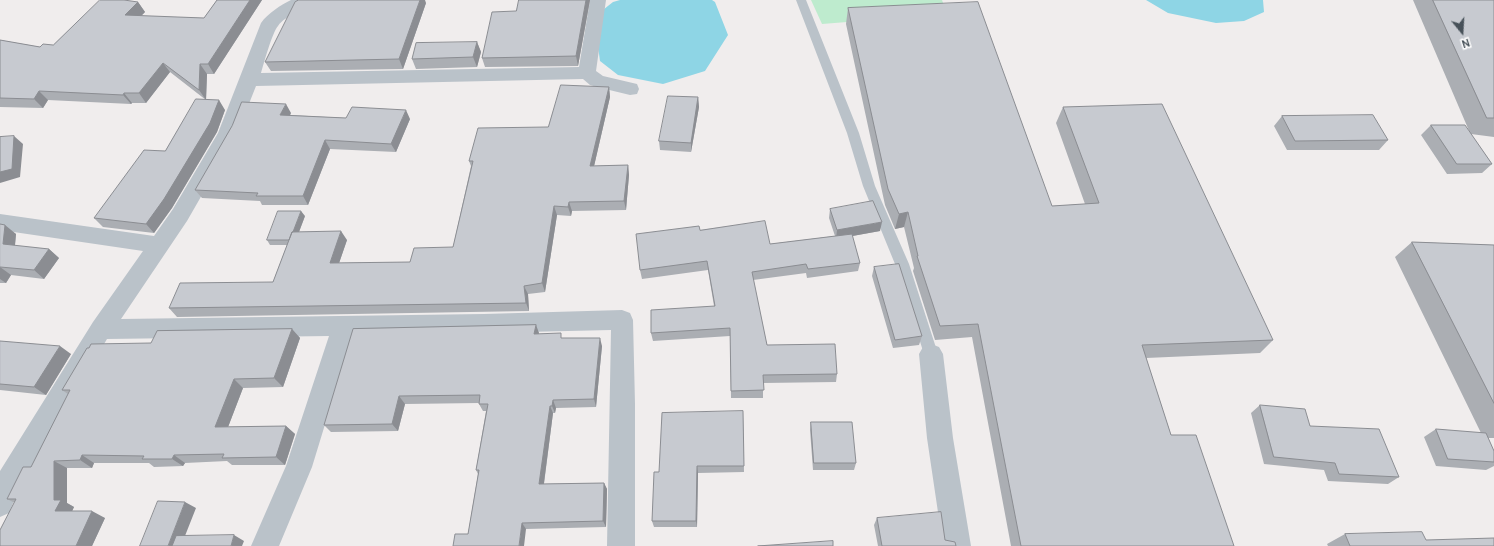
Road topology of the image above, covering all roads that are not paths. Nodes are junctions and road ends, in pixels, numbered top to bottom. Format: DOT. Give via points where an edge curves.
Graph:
graph roads {
  1 [pos="305,0"];
  2 [pos="598,0"];
  3 [pos="801,0"];
  4 [pos="587,73"];
  5 [pos="249,80"];
  6 [pos="630,88"];
  7 [pos="0,222"];
  8 [pos="158,245"];
  9 [pos="344,324"];
  10 [pos="101,329"];
  11 [pos="931,354"];
  12 [pos="0,504"];
  13 [pos="265,546"];
  14 [pos="621,546"];
  15 [pos="957,546"];
  1 -- 5 [label="street" via="287,9 270,23"];
  2 -- 4 [label="street"];
  3 -- 11 [label="lane" via="853,133 869,186 902,264"];
  4 -- 5 [label="street"];
  4 -- 6 [label="street" via="597,81"];
  5 -- 8 [label="street" via="227,134 180,215"];
  7 -- 8 [label="street"];
  8 -- 10 [label="street"];
  9 -- 10 [label="street"];
  9 -- 13 [label="street" via="299,467"];
  9 -- 14 [label="street" via="484,324 622,320 624,372"];
  10 -- 12 [label="street" via="9,480"];
  11 -- 15 [label="street" via="940,438"];
}
